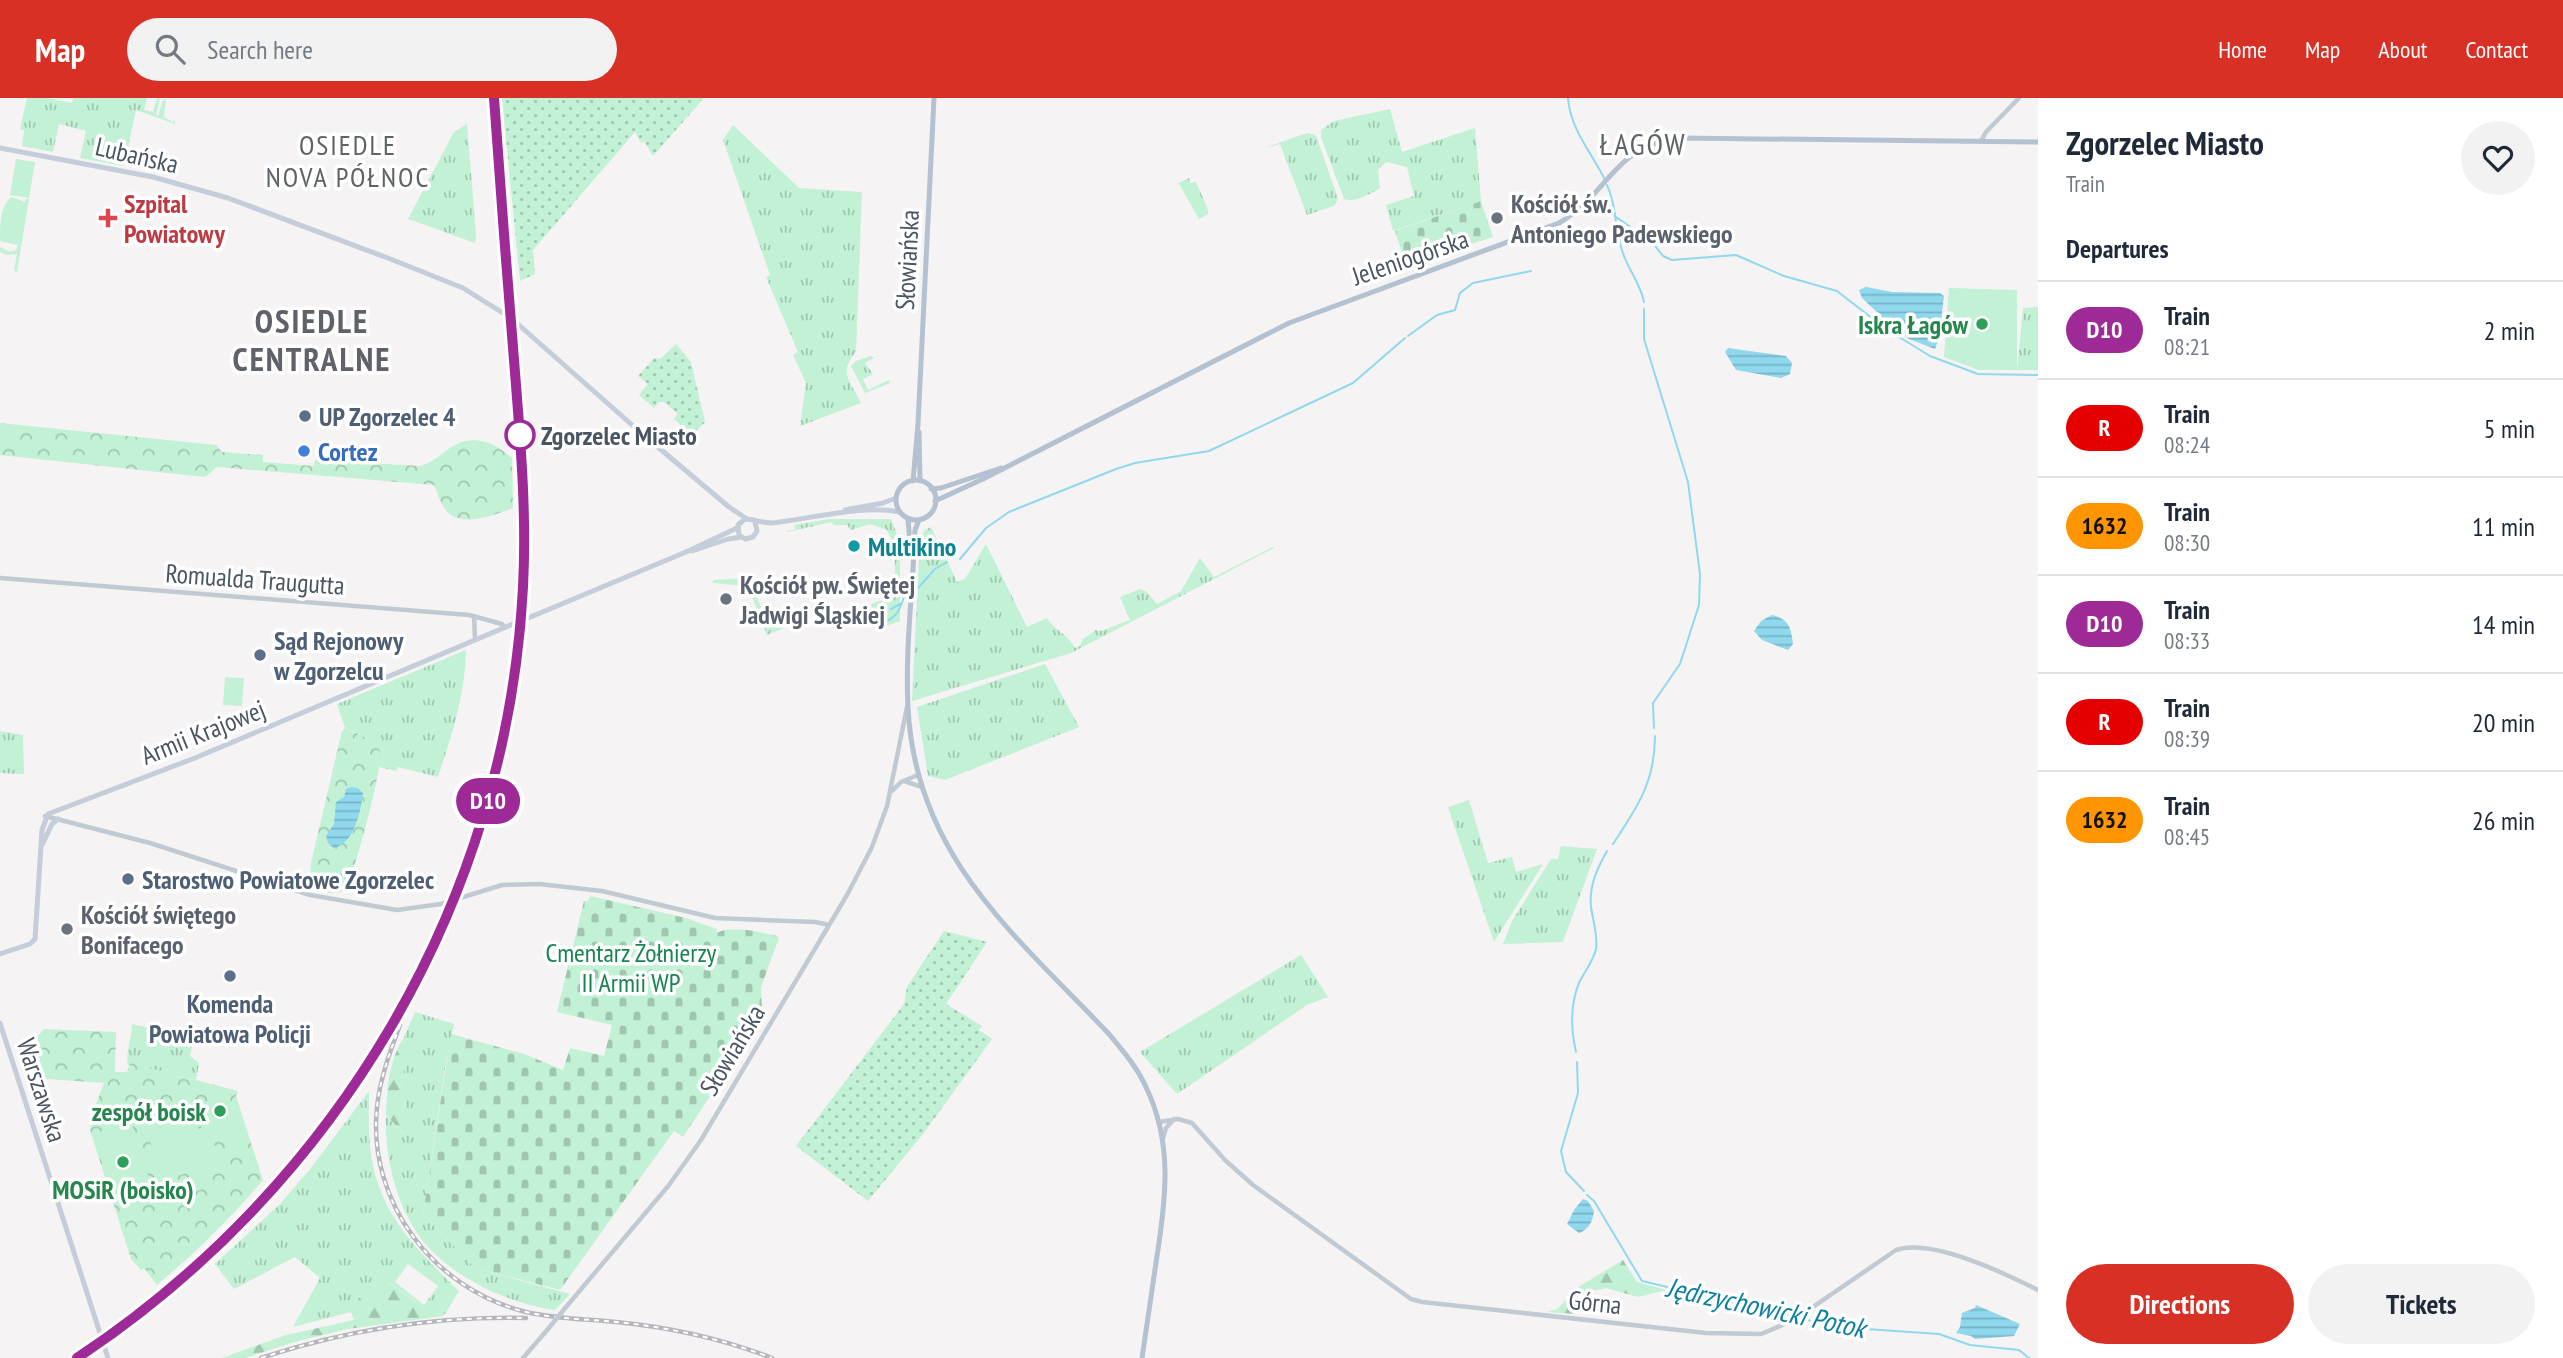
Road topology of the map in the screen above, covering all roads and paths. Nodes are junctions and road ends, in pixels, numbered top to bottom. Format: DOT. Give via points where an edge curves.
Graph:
graph roads {
  1 [pos="934,98"];
  2 [pos="2019,98"];
  3 [pos="1982,141"];
  4 [pos="2038,142"];
  5 [pos="0,148"];
  6 [pos="1007,466"];
  7 [pos="916,481"];
  8 [pos="931,489"];
  9 [pos="896,498"];
  10 [pos="935,500"];
  11 [pos="729,507"];
  12 [pos="900,512"];
  13 [pos="829,514"];
  14 [pos="747,519"];
  15 [pos="908,519"];
  16 [pos="919,520"];
  17 [pos="755,522"];
  18 [pos="774,522"];
  19 [pos="737,527"];
  20 [pos="757,531"];
  21 [pos="742,537"];
  22 [pos="686,552"];
  23 [pos="0,578"];
  24 [pos="912,593"];
  25 [pos="474,616"];
  26 [pos="505,627"];
  27 [pos="475,640"];
  28 [pos="908,704"];
  29 [pos="918,775"];
  30 [pos="903,781"];
  31 [pos="922,787"];
  32 [pos="892,791"];
  33 [pos="45,816"];
  34 [pos="58,819"];
  35 [pos="41,848"];
  36 [pos="829,925"];
  37 [pos="0,954"];
  38 [pos="0,1023"];
  39 [pos="1175,1119"];
  40 [pos="1159,1122"];
  41 [pos="1163,1139"];
  42 [pos="2038,1290"];
  43 [pos="108,1358"];
  44 [pos="523,1358"];
  45 [pos="1142,1358"];
  1 -- 7 [label="main road, Słowiańska"];
  2 -- 3 [label="street"];
  3 -- 4 [label="main road, Jeleniogórska"];
  3 -- 6 [label="main road, Jeleniogórska" via="1679,138 1657,142 1635,151 1582,207 1559,223 1289,323"];
  5 -- 11 [label="main road, Lubańska" via="153,177 235,201 448,281 495,307"];
  6 -- 8 [label="main road, Jeleniogórska"];
  6 -- 10 [label="main road, Jeleniogórska"];
  7 -- 8 [label="main road"];
  7 -- 9 [label="main road" via="903,485"];
  8 -- 10 [label="main road"];
  9 -- 12 [label="main road"];
  9 -- 13 [label="main road"];
  10 -- 16 [label="main road" via="931,513"];
  11 -- 14 [label="main road, Lubańska"];
  11 -- 19 [label="main road"];
  12 -- 13 [label="main road"];
  12 -- 15 [label="main road"];
  13 -- 18 [label="main road"];
  14 -- 17 [label="main road"];
  14 -- 19 [label="main road"];
  15 -- 16 [label="main road"];
  15 -- 24 [label="main road"];
  16 -- 24 [label="main road"];
  17 -- 18 [label="main road"];
  17 -- 20 [label="main road"];
  18 -- 20 [label="main road"];
  19 -- 21 [label="main road"];
  19 -- 22 [label="main road, Armii Krajowej"];
  20 -- 21 [label="main road" via="751,538"];
  21 -- 22 [label="main road, Armii Krajowej"];
  22 -- 26 [label="main road, Armii Krajowej, bridge"];
  23 -- 25 [label="street, Romualda Traugutta"];
  24 -- 28 [label="main road"];
  25 -- 26 [label="street, Romualda Traugutta"];
  25 -- 27 [label="street"];
  26 -- 27 [label="main road, Armii Krajowej"];
  27 -- 33 [label="main road, Armii Krajowej"];
  28 -- 29 [label="main road"];
  28 -- 32 [label="street"];
  29 -- 30 [label="street, Słowiańska"];
  29 -- 31 [label="main road"];
  30 -- 31 [label="street"];
  30 -- 32 [label="street, Słowiańska"];
  31 -- 40 [label="main road" via="939,831 966,878 1129,1058 1147,1088"];
  32 -- 36 [label="street, Słowiańska" via="865,861"];
  33 -- 34 [label="street"];
  33 -- 35 [label="main road"];
  34 -- 35 [label="main road"];
  34 -- 36 [label="street" via="150,843 310,895 397,910 438,905 502,885 539,884 602,891 715,918"];
  35 -- 37 [label="main road" via="33,942"];
  36 -- 44 [label="street, Słowiańska, bridge" via="701,1140 662,1195"];
  38 -- 43 [label="main road, Warszawska"];
  39 -- 40 [label="street"];
  39 -- 41 [label="street"];
  39 -- 42 [label="street, Górna" via="1196,1126 1234,1169 1272,1200 1417,1301 1748,1335 1794,1320 1896,1250 1910,1247 1930,1248 1991,1268"];
  40 -- 41 [label="main road"];
  41 -- 45 [label="main road" via="1166,1188"];
}
